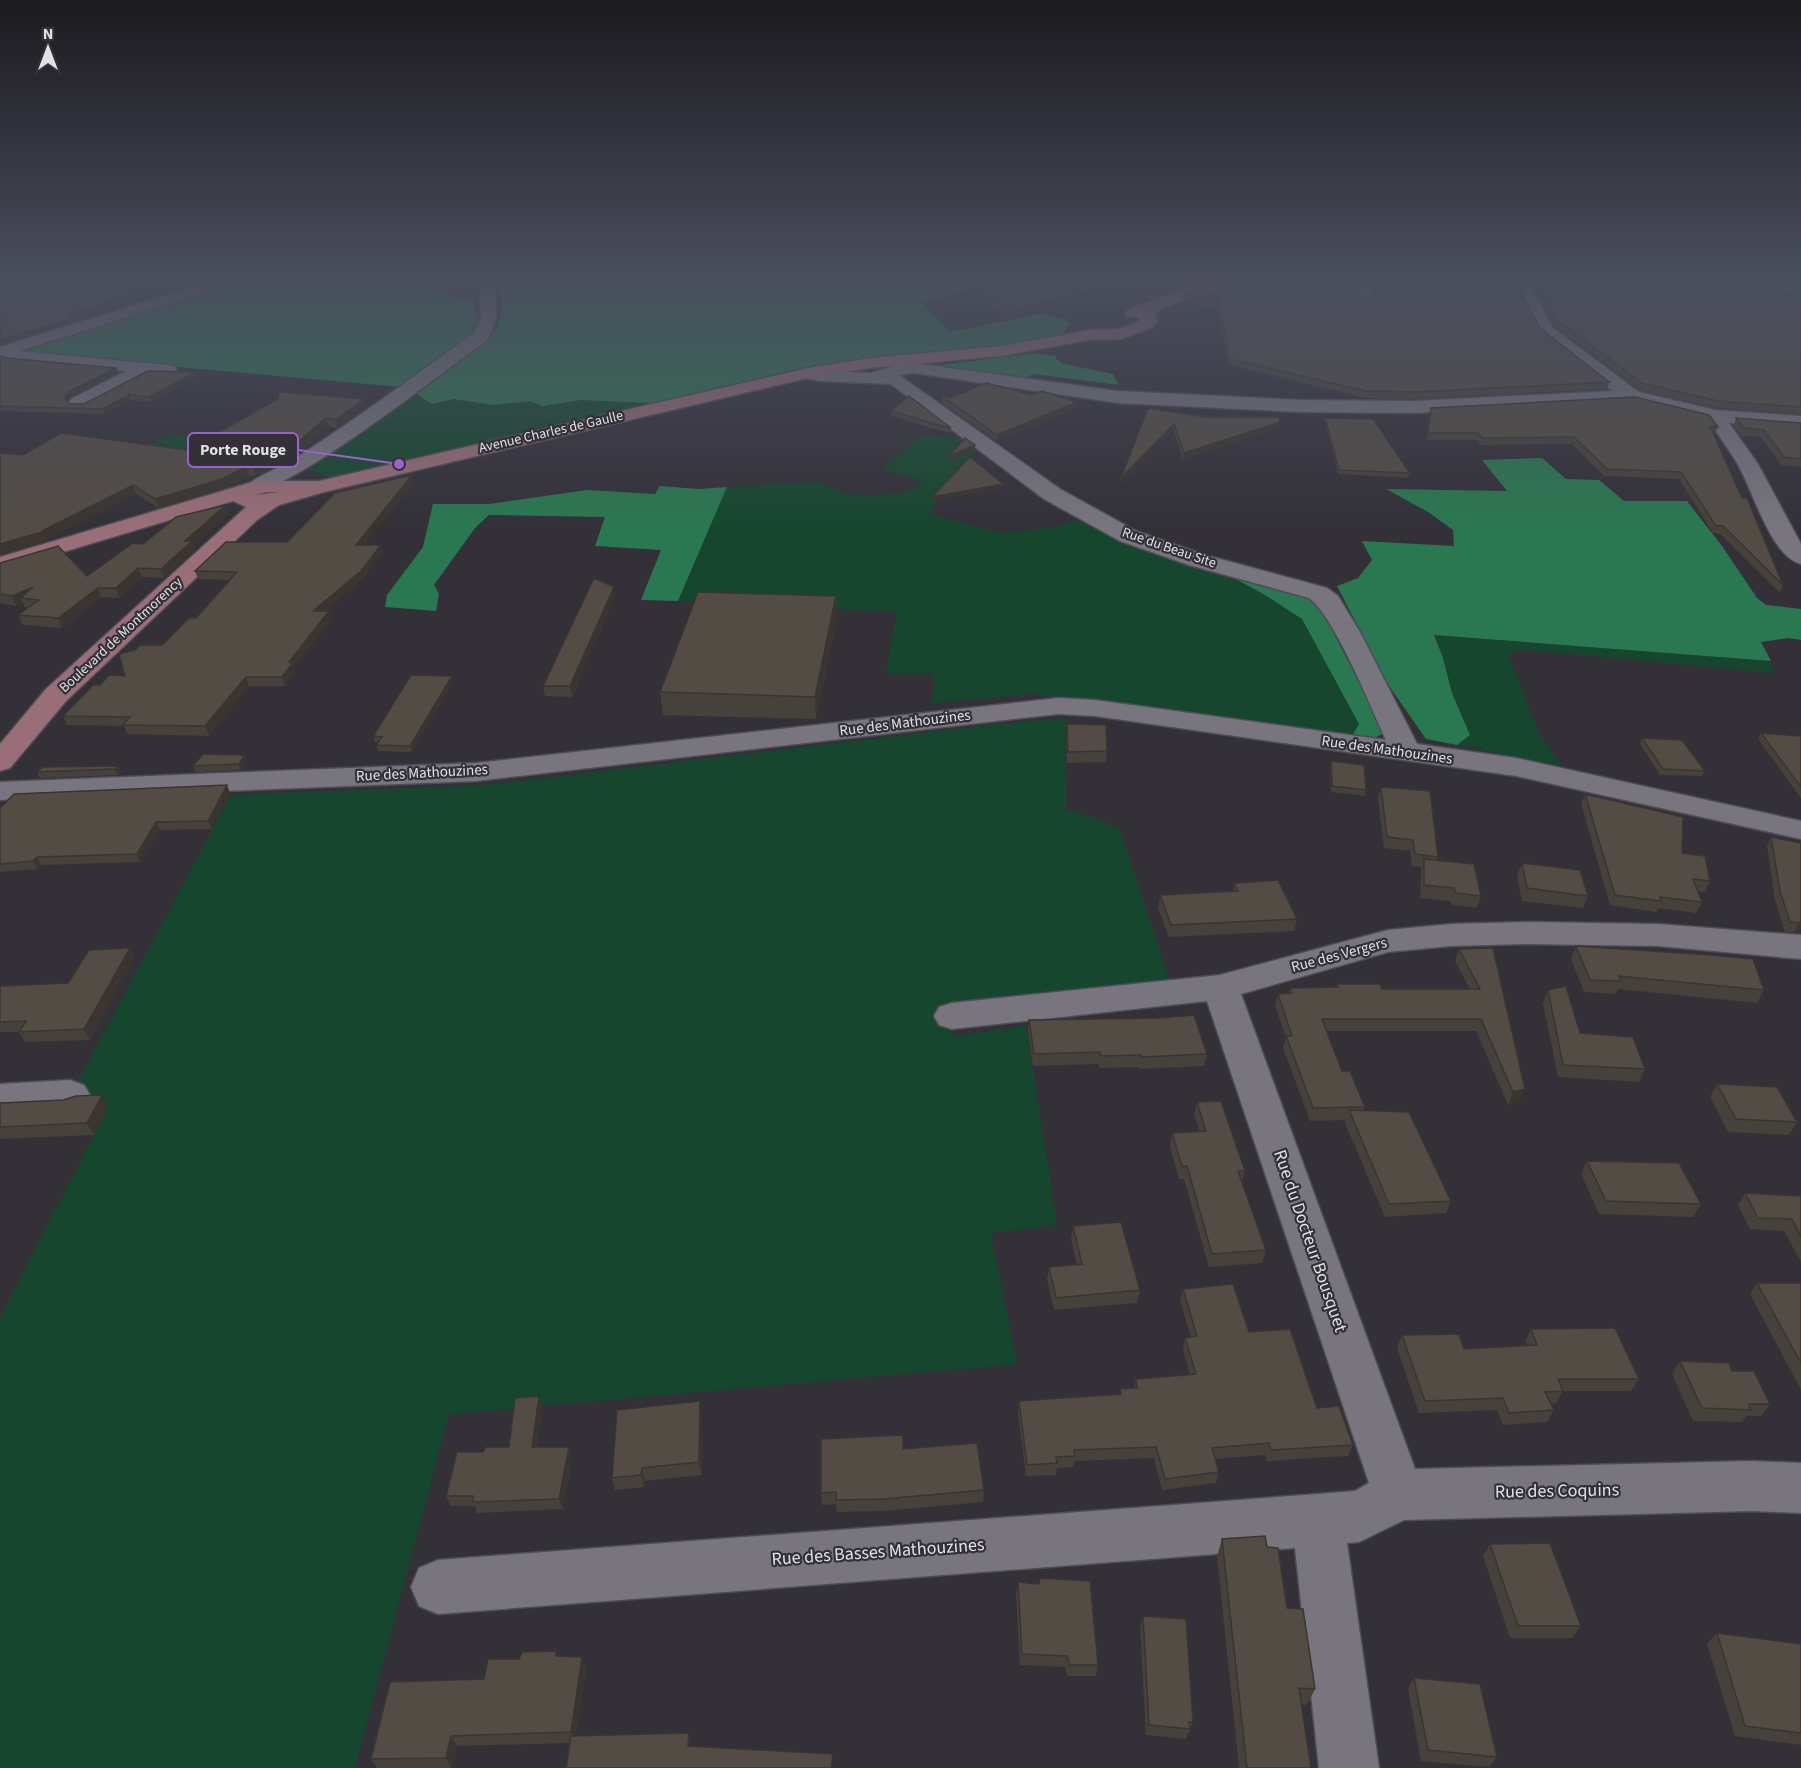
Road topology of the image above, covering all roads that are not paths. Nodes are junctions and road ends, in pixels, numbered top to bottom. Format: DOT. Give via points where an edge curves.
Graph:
graph roads {
  1 [pos="83,362"];
  2 [pos="447,362"];
  3 [pos="886,362"];
  4 [pos="1584,362"];
  5 [pos="146,368"];
  6 [pos="168,370"];
  7 [pos="808,373"];
  8 [pos="876,377"];
  9 [pos="1633,396"];
  10 [pos="78,403"];
  11 [pos="1715,416"];
  12 [pos="1801,422"];
  13 [pos="266,494"];
  14 [pos="1801,557"];
  15 [pos="0,564"];
  16 [pos="1407,753"];
  17 [pos="0,762"];
  18 [pos="0,791"];
  19 [pos="1801,830"];
  20 [pos="1801,947"];
  21 [pos="1220,987"];
  22 [pos="951,1016"];
  23 [pos="70,1095"];
  24 [pos="0,1099"];
  25 [pos="1801,1488"];
  26 [pos="1399,1495"];
  27 [pos="1318,1520"];
  28 [pos="438,1587"];
  29 [pos="1349,1768"];
  1 -- 5 [label="street"];
  2 -- 13 [label="street"];
  3 -- 7 [label="main road, Avenue Charles de Gaulle"];
  4 -- 9 [label="street"];
  5 -- 6 [label="street"];
  5 -- 10 [label="street"];
  7 -- 8 [label="street, Rue du Beau Site"];
  7 -- 13 [label="main road, Avenue Charles de Gaulle" via="320,487"];
  8 -- 9 [label="street" via="914,368 1118,397 1300,406 1414,407"];
  8 -- 16 [label="street, Rue du Beau Site" via="895,379 1052,494 1128,536 1324,597 1347,632"];
  9 -- 11 [label="street"];
  11 -- 12 [label="street"];
  11 -- 14 [label="street" via="1748,464 1787,543"];
  13 -- 15 [label="main road, Avenue Charles de Gaulle" via="188,508"];
  13 -- 17 [label="main road, Boulevard de Montmorency" via="56,695"];
  16 -- 18 [label="street, Rue des Mathouzines" via="1058,706 476,772"];
  16 -- 19 [label="street, Rue des Mathouzines" via="1516,767"];
  20 -- 21 [label="street, Rue des Vergers" via="1658,935 1451,935 1388,940"];
  21 -- 22 [label="street, Rue des Vergers"];
  21 -- 26 [label="street, Rue du Docteur Bousquet"];
  23 -- 24 [label="street"];
  25 -- 26 [label="street, Rue des Coquins"];
  26 -- 27 [label="street, Rue des Coquins" via="1359,1516"];
  27 -- 28 [label="street, Rue des Basses Mathouzines"];
  27 -- 29 [label="street"];
}
